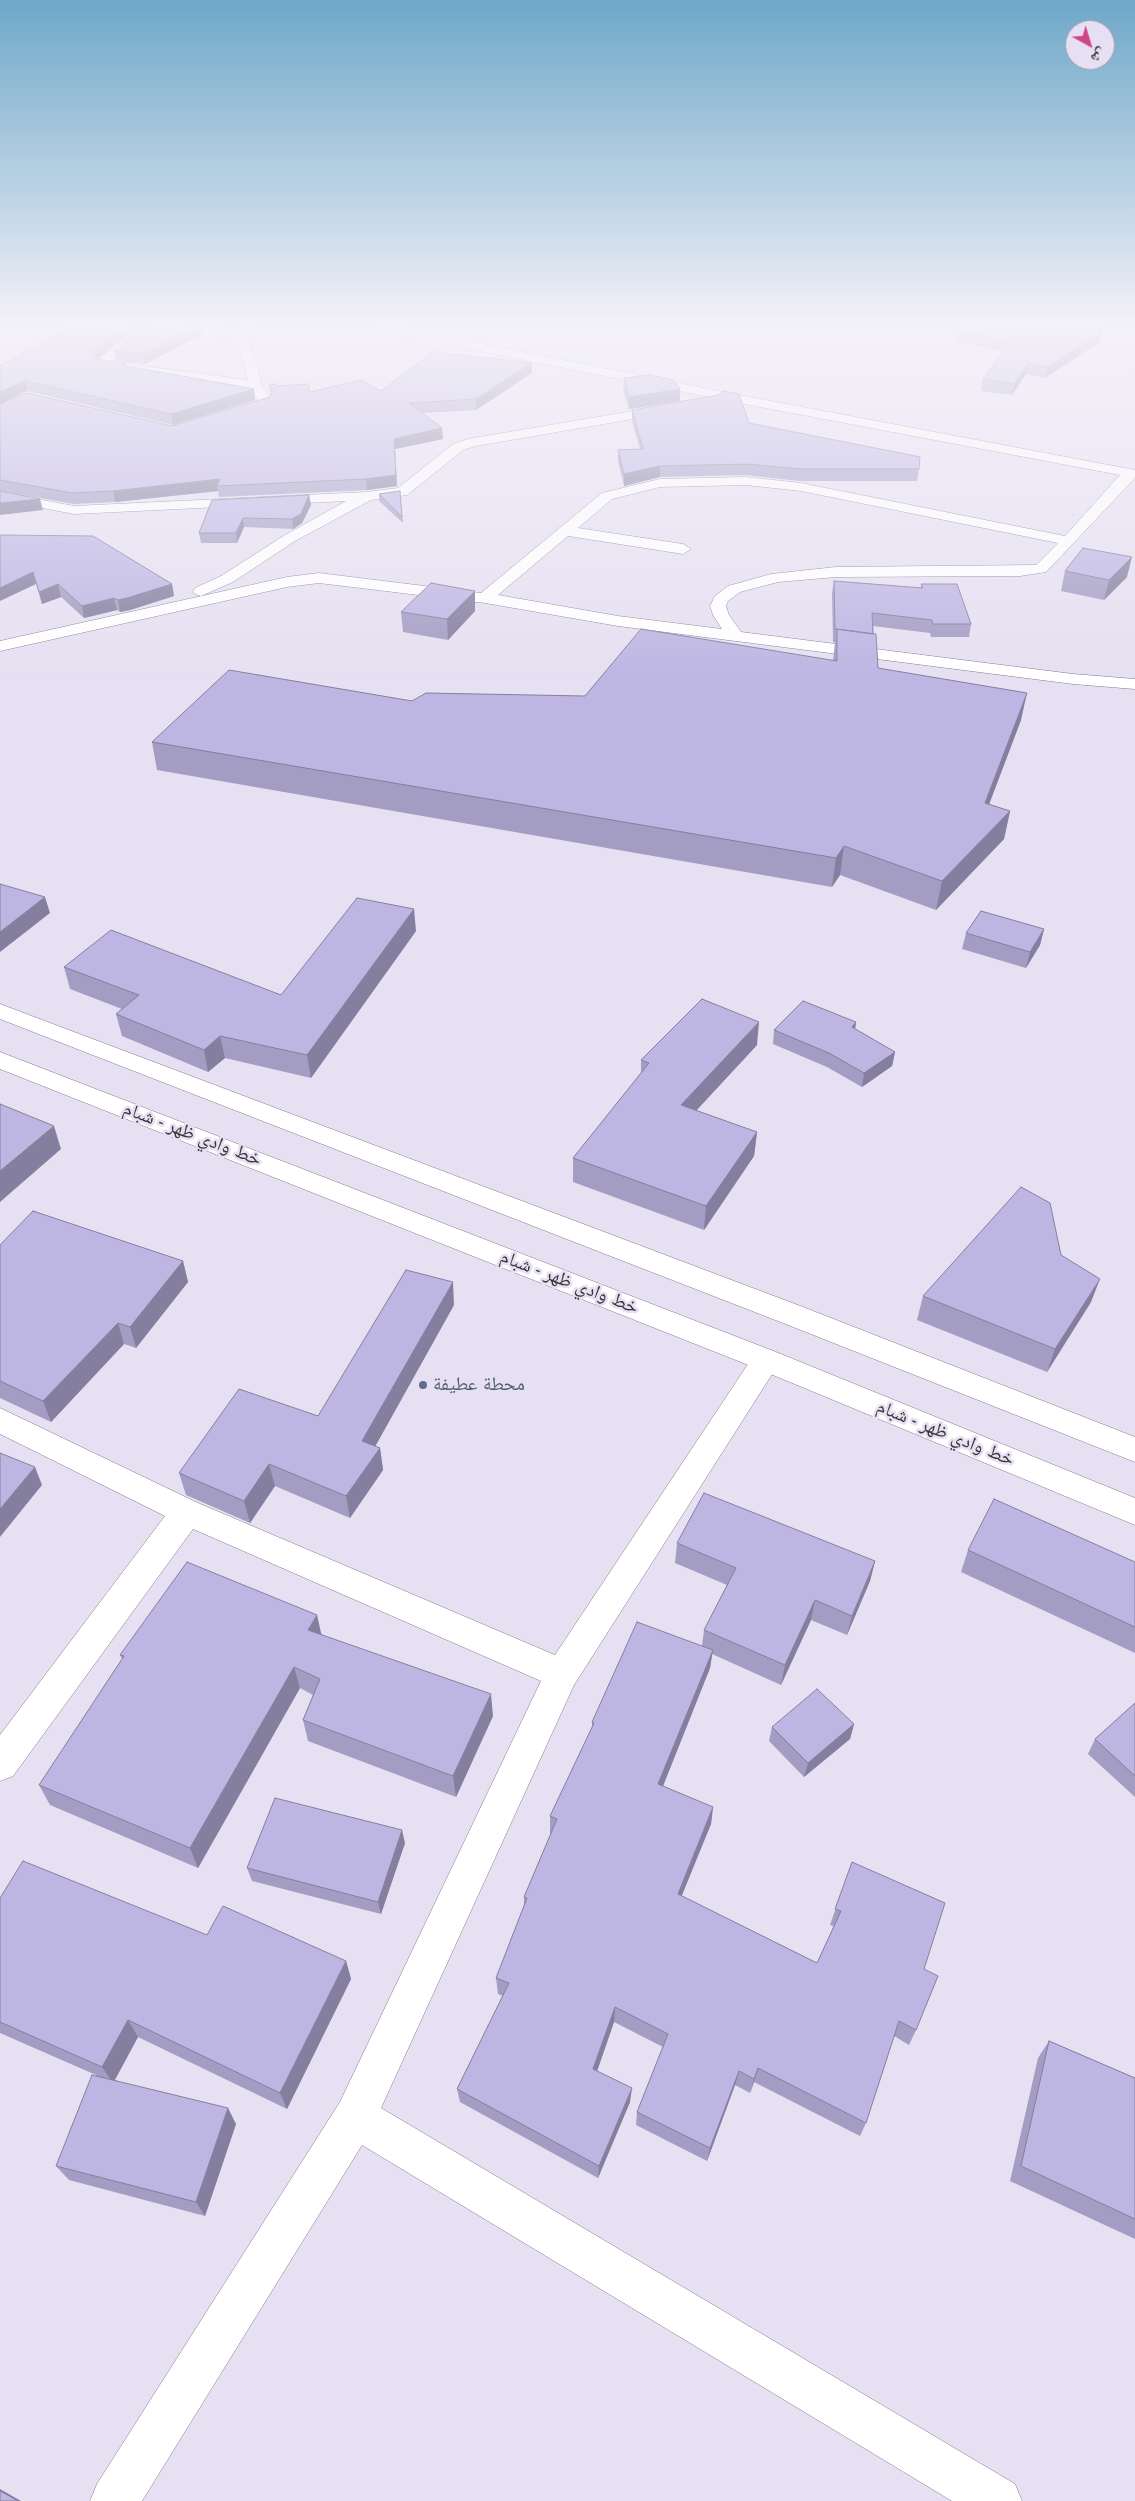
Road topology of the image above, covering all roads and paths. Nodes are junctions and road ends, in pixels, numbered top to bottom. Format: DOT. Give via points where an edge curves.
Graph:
graph roads {
  1 [pos="465,445"];
  2 [pos="979,445"];
  3 [pos="1132,474"];
  4 [pos="0,496"];
  5 [pos="367,496"];
  6 [pos="564,531"];
  7 [pos="1069,541"];
  8 [pos="683,549"];
  9 [pos="485,598"];
  10 [pos="159,611"];
  11 [pos="735,635"];
  12 [pos="0,646"];
  13 [pos="1135,684"];
  14 [pos="0,1011"];
  15 [pos="0,1060"];
  16 [pos="766,1360"];
  17 [pos="0,1420"];
  18 [pos="1135,1450"];
  19 [pos="187,1512"];
  20 [pos="1135,1512"];
  21 [pos="562,1674"];
  22 [pos="0,1764"];
  23 [pos="355,2117"];
  24 [pos="114,2501"];
  25 [pos="998,2501"];
  1 -- 5 [label="street" via="402,492"];
  2 -- 3 [label="street"];
  3 -- 7 [label="street"];
  4 -- 5 [label="street" via="74,510"];
  5 -- 10 [label="street" via="290,538 227,579"];
  6 -- 7 [label="street" via="607,496 639,486 684,481 746,481 801,487"];
  6 -- 8 [label="street"];
  6 -- 9 [label="street"];
  7 -- 11 [label="street" via="1046,566 1032,570 828,572 751,583 720,599 721,615"];
  9 -- 10 [label="street" via="310,578"];
  9 -- 11 [label="street" via="618,621"];
  10 -- 12 [label="street"];
  11 -- 13 [label="street" via="1073,679"];
  14 -- 18 [label="street" via="793,1315"];
  15 -- 16 [label="street, خط وادي ظهر - شبام"];
  16 -- 20 [label="street, خط وادي ظهر - شبام"];
  16 -- 21 [label="street"];
  17 -- 19 [label="street"];
  19 -- 21 [label="street"];
  19 -- 22 [label="street"];
  21 -- 23 [label="street"];
  23 -- 24 [label="street"];
  23 -- 25 [label="street"];
}
